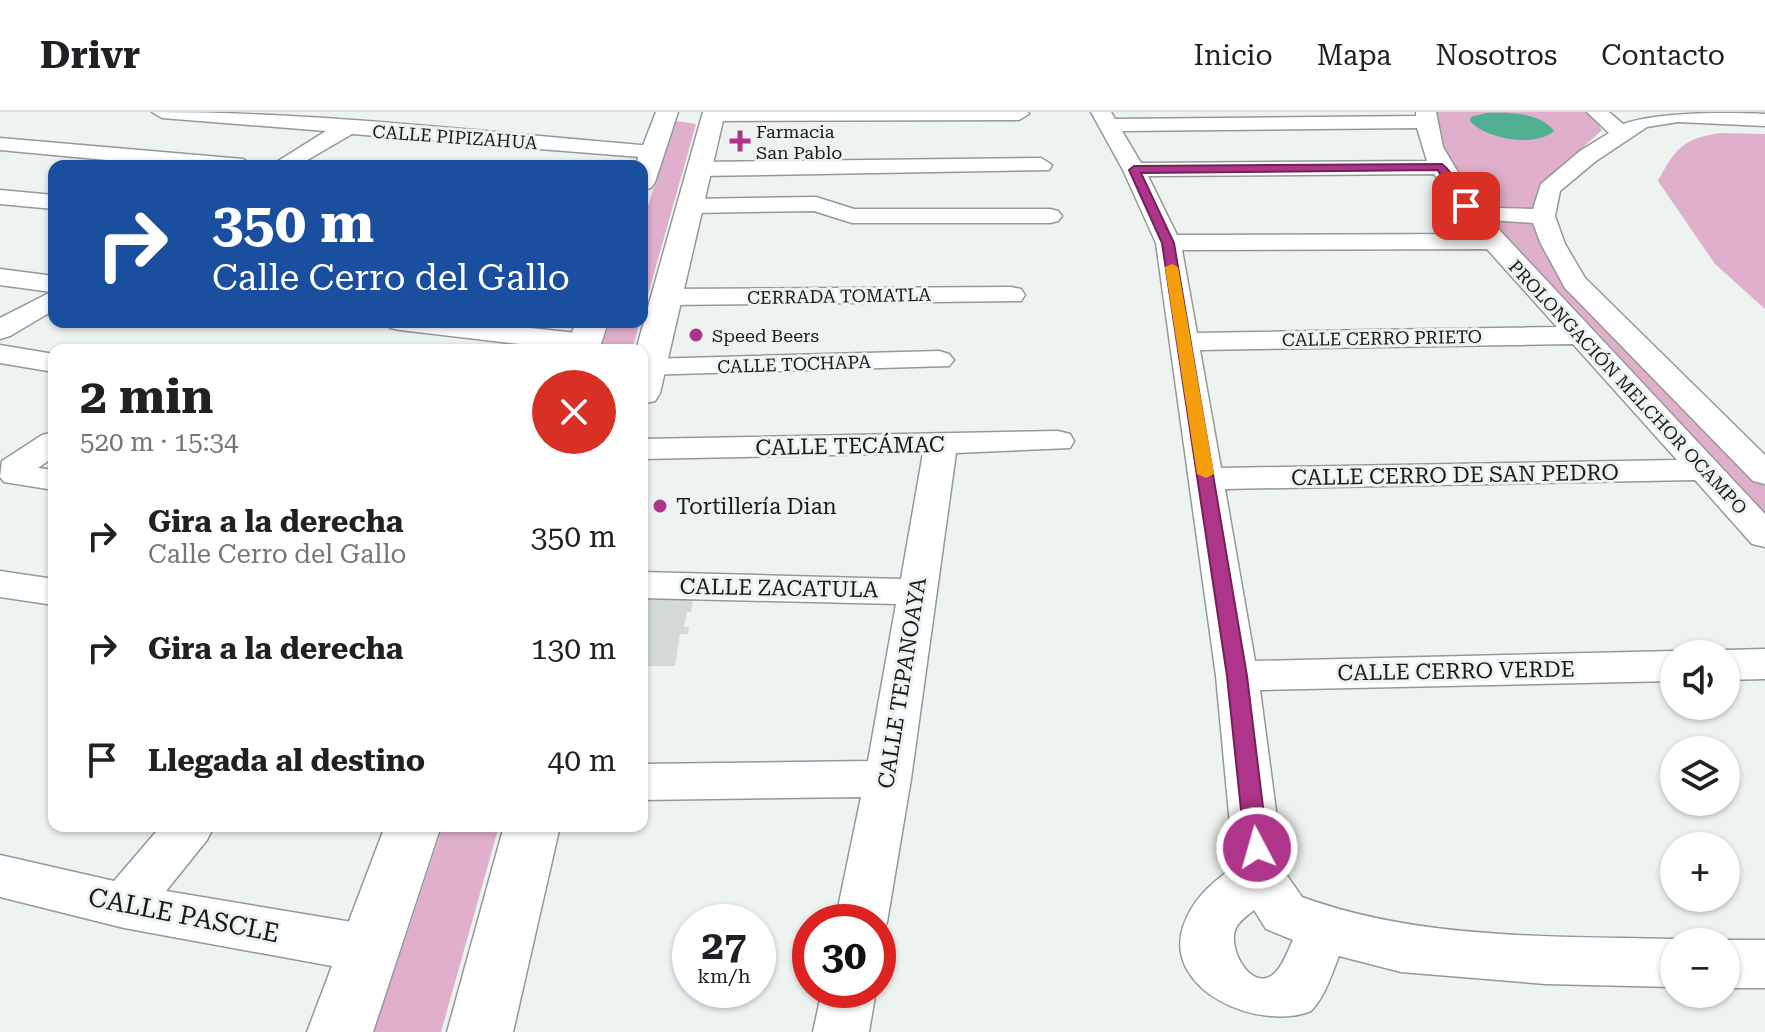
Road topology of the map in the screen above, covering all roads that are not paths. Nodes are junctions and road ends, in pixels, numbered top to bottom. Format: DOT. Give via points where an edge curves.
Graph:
graph roads {
  1 [pos="162,112"];
  2 [pos="373,112"];
  3 [pos="667,112"];
  4 [pos="1597,112"];
  5 [pos="713,114"];
  6 [pos="1019,114"];
  7 [pos="1426,117"];
  8 [pos="1105,119"];
  9 [pos="1765,120"];
  10 [pos="1626,123"];
  11 [pos="345,128"];
  12 [pos="0,144"];
  13 [pos="862,144"];
  14 [pos="653,152"];
  15 [pos="177,160"];
  16 [pos="291,160"];
  17 [pos="1041,165"];
  18 [pos="648,166"];
  19 [pos="863,167"];
  20 [pos="1442,167"];
  21 [pos="699,169"];
  22 [pos="1134,170"];
  23 [pos="0,197"];
  24 [pos="48,201"];
  25 [pos="690,206"];
  26 [pos="1466,206"];
  27 [pos="1050,216"];
  28 [pos="1543,216"];
  29 [pos="1494,241"];
  30 [pos="1168,243"];
  31 [pos="5,281"];
  32 [pos="48,284"];
  33 [pos="1011,295"];
  34 [pos="666,297"];
  35 [pos="48,302"];
  36 [pos="483,328"];
  37 [pos="0,330"];
  38 [pos="1581,335"];
  39 [pos="586,338"];
  40 [pos="1182,342"];
  41 [pos="0,354"];
  42 [pos="939,360"];
  43 [pos="48,362"];
  44 [pos="648,369"];
  45 [pos="648,381"];
  46 [pos="1058,441"];
  47 [pos="941,444"];
  48 [pos="48,446"];
  49 [pos="648,449"];
  50 [pos="1704,470"];
  51 [pos="1765,474"];
  52 [pos="48,476"];
  53 [pos="1207,479"];
  54 [pos="1765,536"];
  55 [pos="0,584"];
  56 [pos="648,585"];
  57 [pos="48,591"];
  58 [pos="917,592"];
  59 [pos="1765,664"];
  60 [pos="1740,665"];
  61 [pos="1660,666"];
  62 [pos="1237,676"];
  63 [pos="888,779"];
  64 [pos="648,782"];
  65 [pos="185,832"];
  66 [pos="411,832"];
  67 [pos="530,832"];
  68 [pos="0,876"];
  69 [pos="864,904"];
  70 [pos="124,906"];
  71 [pos="370,949"];
  72 [pos="1660,963"];
  73 [pos="1740,964"];
  74 [pos="1765,964"];
  75 [pos="846,1008"];
  76 [pos="340,1032"];
  77 [pos="480,1032"];
  78 [pos="841,1032"];
  1 -- 11 [label="street, CALLE PIPIZAHUA"];
  2 -- 11 [label="street"];
  3 -- 14 [label="main road"];
  4 -- 10 [label="street"];
  5 -- 6 [label="street" via="827,122"];
  5 -- 21 [label="main road"];
  7 -- 8 [label="street"];
  7 -- 20 [label="street, PROLONGACIÓN MELCHOR OCAMPO"];
  8 -- 22 [label="street"];
  9 -- 10 [label="street" via="1678,116"];
  10 -- 28 [label="street" via="1549,189"];
  11 -- 14 [label="street, CALLE PIPIZAHUA"];
  11 -- 16 [label="street"];
  12 -- 15 [label="street"];
  13 -- 19 [label="street"];
  14 -- 18 [label="main road"];
  17 -- 19 [label="street"];
  19 -- 21 [label="street"];
  20 -- 22 [label="street"];
  20 -- 26 [label="street, PROLONGACIÓN MELCHOR OCAMPO"];
  21 -- 25 [label="main road"];
  22 -- 30 [label="street"];
  23 -- 24 [label="street"];
  25 -- 27 [label="street" via="816,204 852,216"];
  25 -- 34 [label="main road"];
  26 -- 28 [label="street" via="1498,215"];
  26 -- 29 [label="street, PROLONGACIÓN MELCHOR OCAMPO"];
  28 -- 51 [label="street, PROLONGACIÓN MELCHOR OCAMPO" via="1574,282"];
  29 -- 30 [label="street"];
  29 -- 38 [label="street, PROLONGACIÓN MELCHOR OCAMPO"];
  30 -- 40 [label="street"];
  31 -- 32 [label="street"];
  33 -- 34 [label="street, CERRADA TOMATLA" via="930,283"];
  34 -- 44 [label="main road"];
  35 -- 37 [label="street"];
  36 -- 39 [label="street"];
  38 -- 40 [label="street, CALLE CERRO PRIETO"];
  38 -- 50 [label="street, PROLONGACIÓN MELCHOR OCAMPO"];
  40 -- 53 [label="street"];
  41 -- 43 [label="street"];
  42 -- 45 [label="street, CALLE TOCHAPA"];
  46 -- 47 [label="street, CALLE TECÁMAC"];
  47 -- 49 [label="street, CALLE TECÁMAC"];
  47 -- 58 [label="street, CALLE TEPANOAYA"];
  48 -- 52 [label="street" via="14,468 16,475"];
  50 -- 53 [label="street, CALLE CERRO DE SAN PEDRO"];
  50 -- 54 [label="street, PROLONGACIÓN MELCHOR OCAMPO"];
  53 -- 62 [label="street"];
  55 -- 57 [label="street"];
  56 -- 58 [label="street, CALLE ZACATULA"];
  58 -- 63 [label="street, CALLE TEPANOAYA"];
  59 -- 60 [label="street"];
  61 -- 62 [label="street, CALLE CERRO VERDE"];
  62 -- 72 [label="street" via="1290,906 1401,948"];
  63 -- 64 [label="street"];
  63 -- 69 [label="street, CALLE TEPANOAYA"];
  65 -- 70 [label="street"];
  66 -- 71 [label="main road"];
  67 -- 77 [label="main road"];
  68 -- 70 [label="street, CALLE PASCLE"];
  70 -- 71 [label="street, CALLE PASCLE"];
  71 -- 76 [label="main road"];
  73 -- 74 [label="street"];
  75 -- 78 [label="street"];
}
